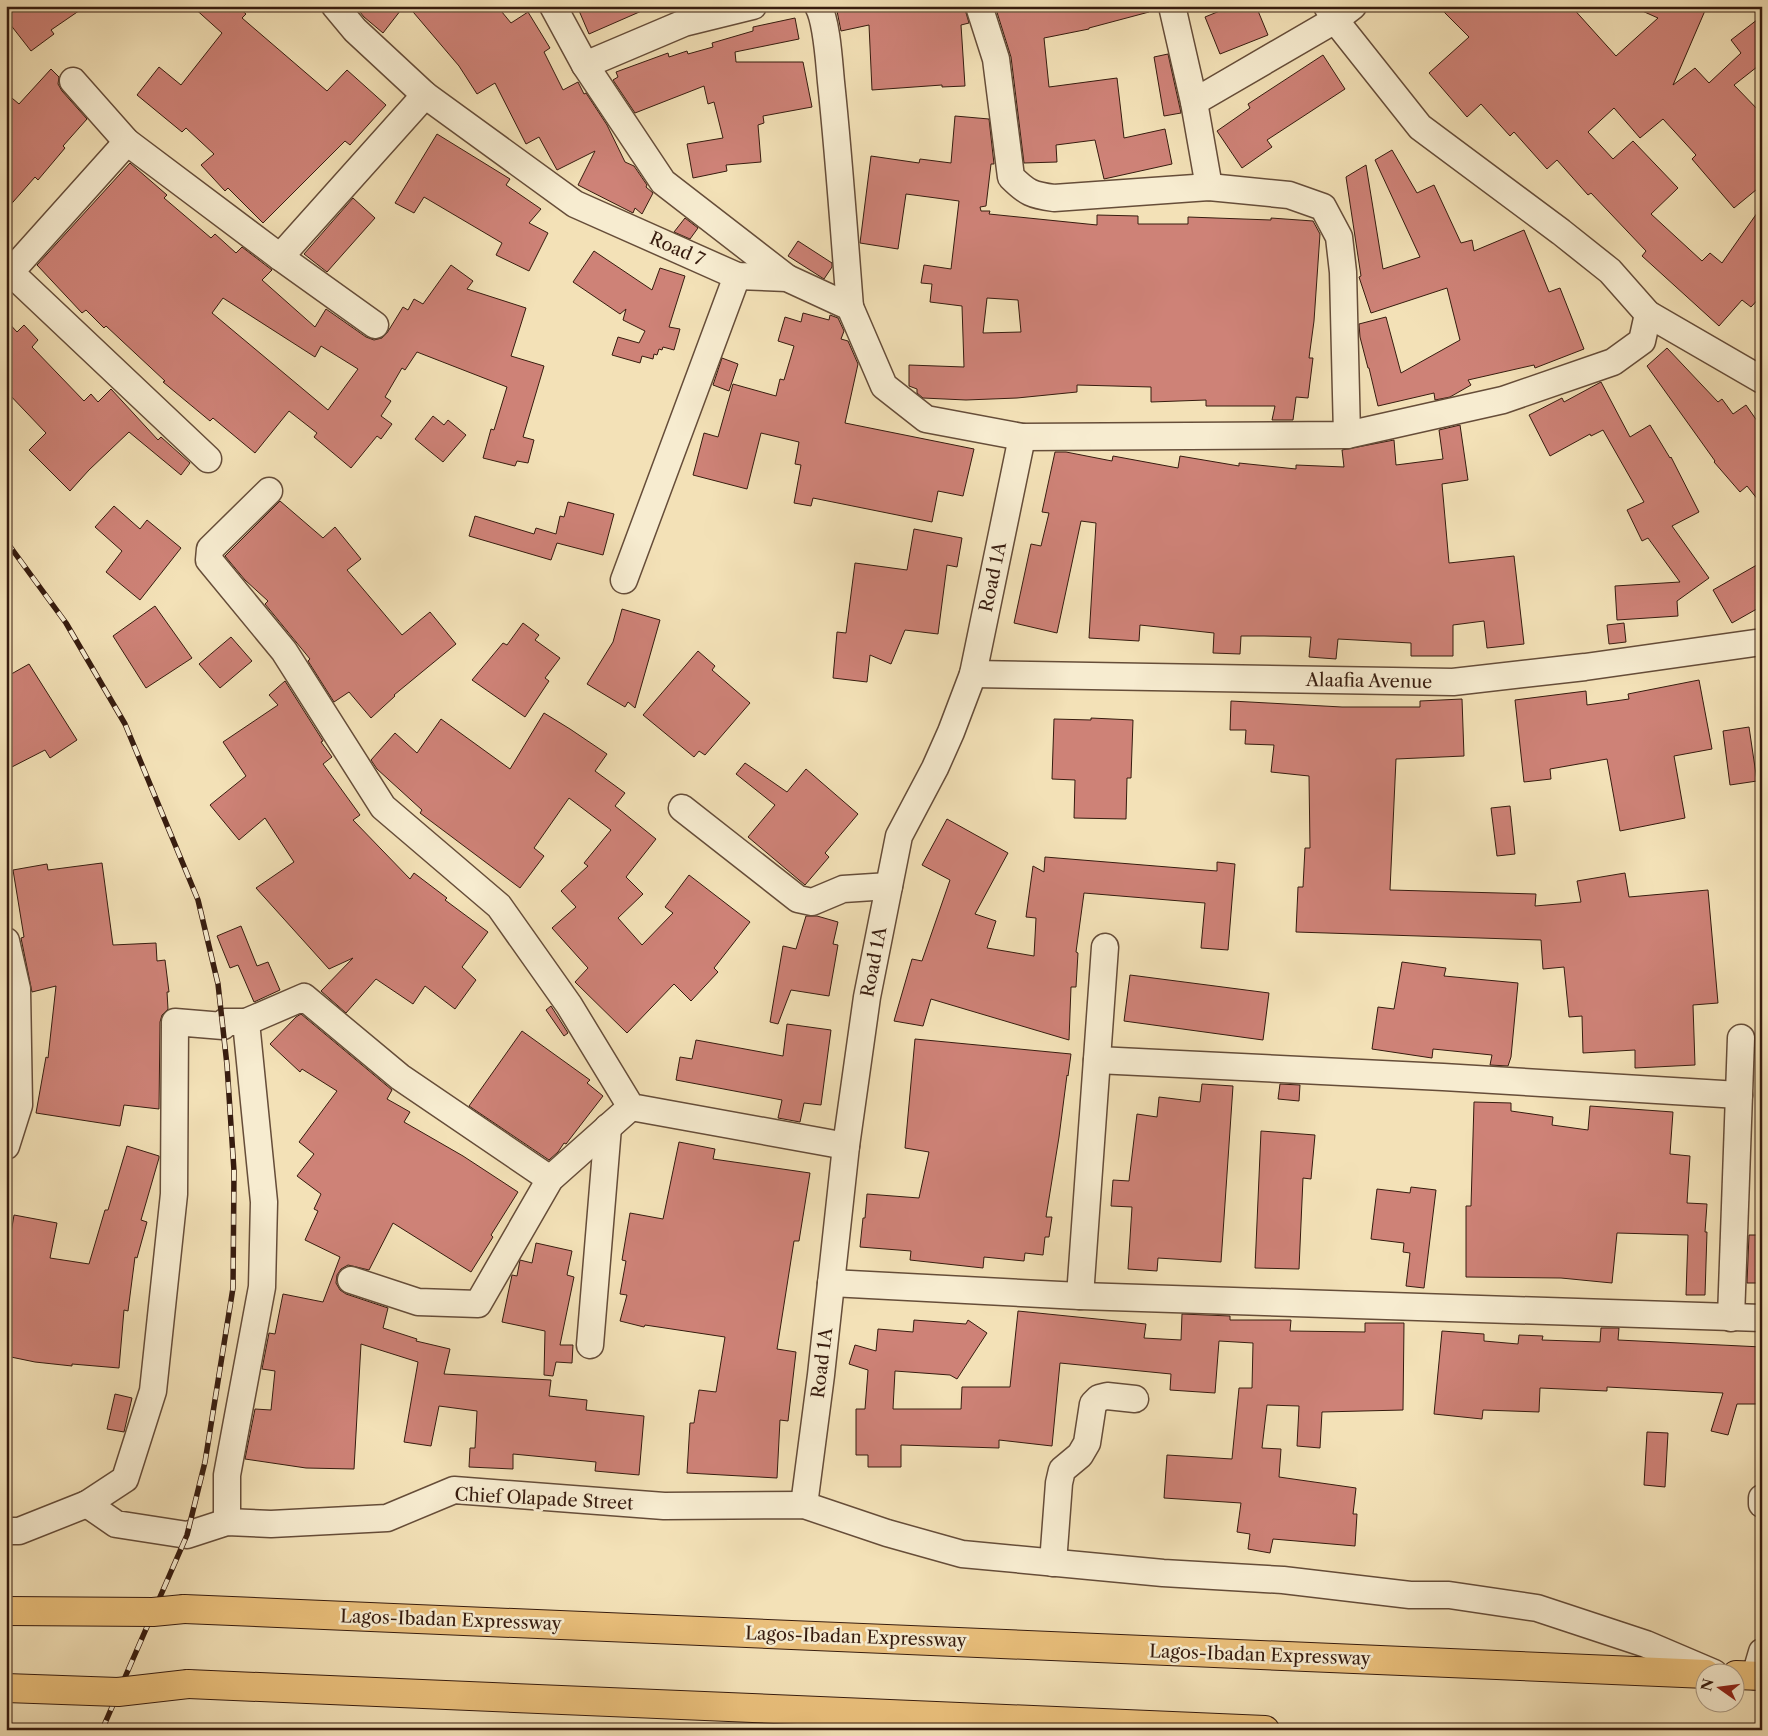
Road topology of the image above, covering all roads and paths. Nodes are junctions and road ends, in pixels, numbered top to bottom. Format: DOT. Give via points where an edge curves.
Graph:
graph roads {
  1 [pos="335,6"];
  2 [pos="553,6"];
  3 [pos="753,6"];
  4 [pos="818,6"];
  5 [pos="979,6"];
  6 [pos="1172,6"];
  7 [pos="1338,11"];
  8 [pos="585,65"];
  9 [pos="73,81"];
  10 [pos="426,95"];
  11 [pos="1194,102"];
  12 [pos="127,142"];
  13 [pos="1209,188"];
  14 [pos="280,257"];
  15 [pos="8,274"];
  16 [pos="737,276"];
  17 [pos="787,278"];
  18 [pos="850,307"];
  19 [pos="1648,314"];
  20 [pos="375,325"];
  21 [pos="1762,380"];
  22 [pos="1347,436"];
  23 [pos="1022,438"];
  24 [pos="208,459"];
  25 [pos="269,491"];
  26 [pos="624,580"];
  27 [pos="1762,642"];
  28 [pos="973,674"];
  29 [pos="682,808"];
  30 [pos="889,886"];
  31 [pos="6,941"];
  32 [pos="1105,947"];
  33 [pos="246,1022"];
  34 [pos="1741,1038"];
  35 [pos="1097,1060"];
  36 [pos="1739,1095"];
  37 [pos="631,1107"];
  38 [pos="608,1127"];
  39 [pos="6,1146"];
  40 [pos="846,1146"];
  41 [pos="550,1179"];
  42 [pos="351,1280"];
  43 [pos="831,1283"];
  44 [pos="1080,1296"];
  45 [pos="1731,1318"];
  46 [pos="1762,1318"];
  47 [pos="590,1346"];
  48 [pos="1135,1399"];
  49 [pos="1762,1498"];
  50 [pos="87,1504"];
  51 [pos="1762,1504"];
  52 [pos="804,1505"];
  53 [pos="227,1522"];
  54 [pos="6,1531"];
  55 [pos="1054,1563"];
  56 [pos="6,1611"];
  57 [pos="1696,1665"];
  58 [pos="1696,1674"];
  59 [pos="6,1688"];
  60 [pos="1265,1730"];
  1 -- 10 [label="street, Road 7" via="355,30"];
  2 -- 8 [label="street"];
  3 -- 8 [label="street" via="684,23"];
  4 -- 18 [label="street" via="825,35 838,150"];
  5 -- 13 [label="street" via="996,59 1011,177 1021,187 1035,196 1054,198"];
  6 -- 11 [label="street"];
  7 -- 11 [label="street"];
  7 -- 19 [label="street" via="1420,127 1610,271"];
  8 -- 17 [label="street" via="663,182"];
  9 -- 12 [label="street"];
  10 -- 14 [label="street"];
  10 -- 16 [label="street, Road 7" via="575,204"];
  11 -- 13 [label="street"];
  12 -- 14 [label="street"];
  12 -- 15 [label="street"];
  13 -- 22 [label="street" via="1289,195 1323,207 1339,237 1343,272"];
  14 -- 20 [label="street"];
  15 -- 24 [label="street"];
  16 -- 17 [label="street, Road 7"];
  16 -- 26 [label="street"];
  17 -- 18 [label="street, Road 7"];
  18 -- 23 [label="street" via="884,386 926,419"];
  19 -- 21 [label="street"];
  19 -- 22 [label="street" via="1642,342 1613,362 1503,400"];
  22 -- 23 [label="street"];
  23 -- 28 [label="street, Road 1A"];
  25 -- 37 [label="street" via="210,549 209,560 284,651 382,807 499,906 568,1005"];
  27 -- 28 [label="street, Alaafia Avenue" via="1453,682"];
  28 -- 30 [label="street, Road 1A" via="935,768 899,836"];
  29 -- 30 [label="street" via="798,899 812,902 843,889"];
  30 -- 40 [label="street, Road 1A" via="867,997"];
  31 -- 39 [label="street" via="16,989 19,1105"];
  32 -- 35 [label="street"];
  33 -- 41 [label="street" via="304,997 400,1077"];
  33 -- 50 [label="street" via="225,1022 223,1026 175,1022 174,1194 153,1391 125,1479"];
  33 -- 53 [label="street" via="264,1202 262,1287 227,1475"];
  34 -- 36 [label="street"];
  35 -- 36 [label="street"];
  35 -- 44 [label="street"];
  36 -- 45 [label="street"];
  37 -- 38 [label="street"];
  37 -- 40 [label="street"];
  38 -- 41 [label="street"];
  38 -- 47 [label="street"];
  40 -- 43 [label="street, Road 1A"];
  41 -- 42 [label="street" via="478,1304 418,1302"];
  43 -- 44 [label="street"];
  43 -- 52 [label="street, Road 1A"];
  44 -- 45 [label="street"];
  45 -- 46 [label="street"];
  48 -- 55 [label="street" via="1107,1396 1093,1404 1087,1443 1060,1476"];
  49 -- 51 [label="street"];
  50 -- 53 [label="street, Chief Olapade Street" via="116,1524 187,1535"];
  50 -- 54 [label="street" via="18,1531"];
  52 -- 53 [label="street, Chief Olapade Street" via="664,1506 454,1490 387,1518 271,1524"];
  52 -- 55 [label="street, Chief Olapade Street" via="962,1554"];
  55 -- 57 [label="street, Chief Olapade Street" via="1283,1580 1410,1595 1449,1595 1537,1608 1646,1644"];
  56 -- 58 [label="highway, Lagos-Ibadan Expressway, bridge" via="152,1612 184,1609"];
  59 -- 60 [label="highway, bridge" via="118,1692 188,1684"];
}
